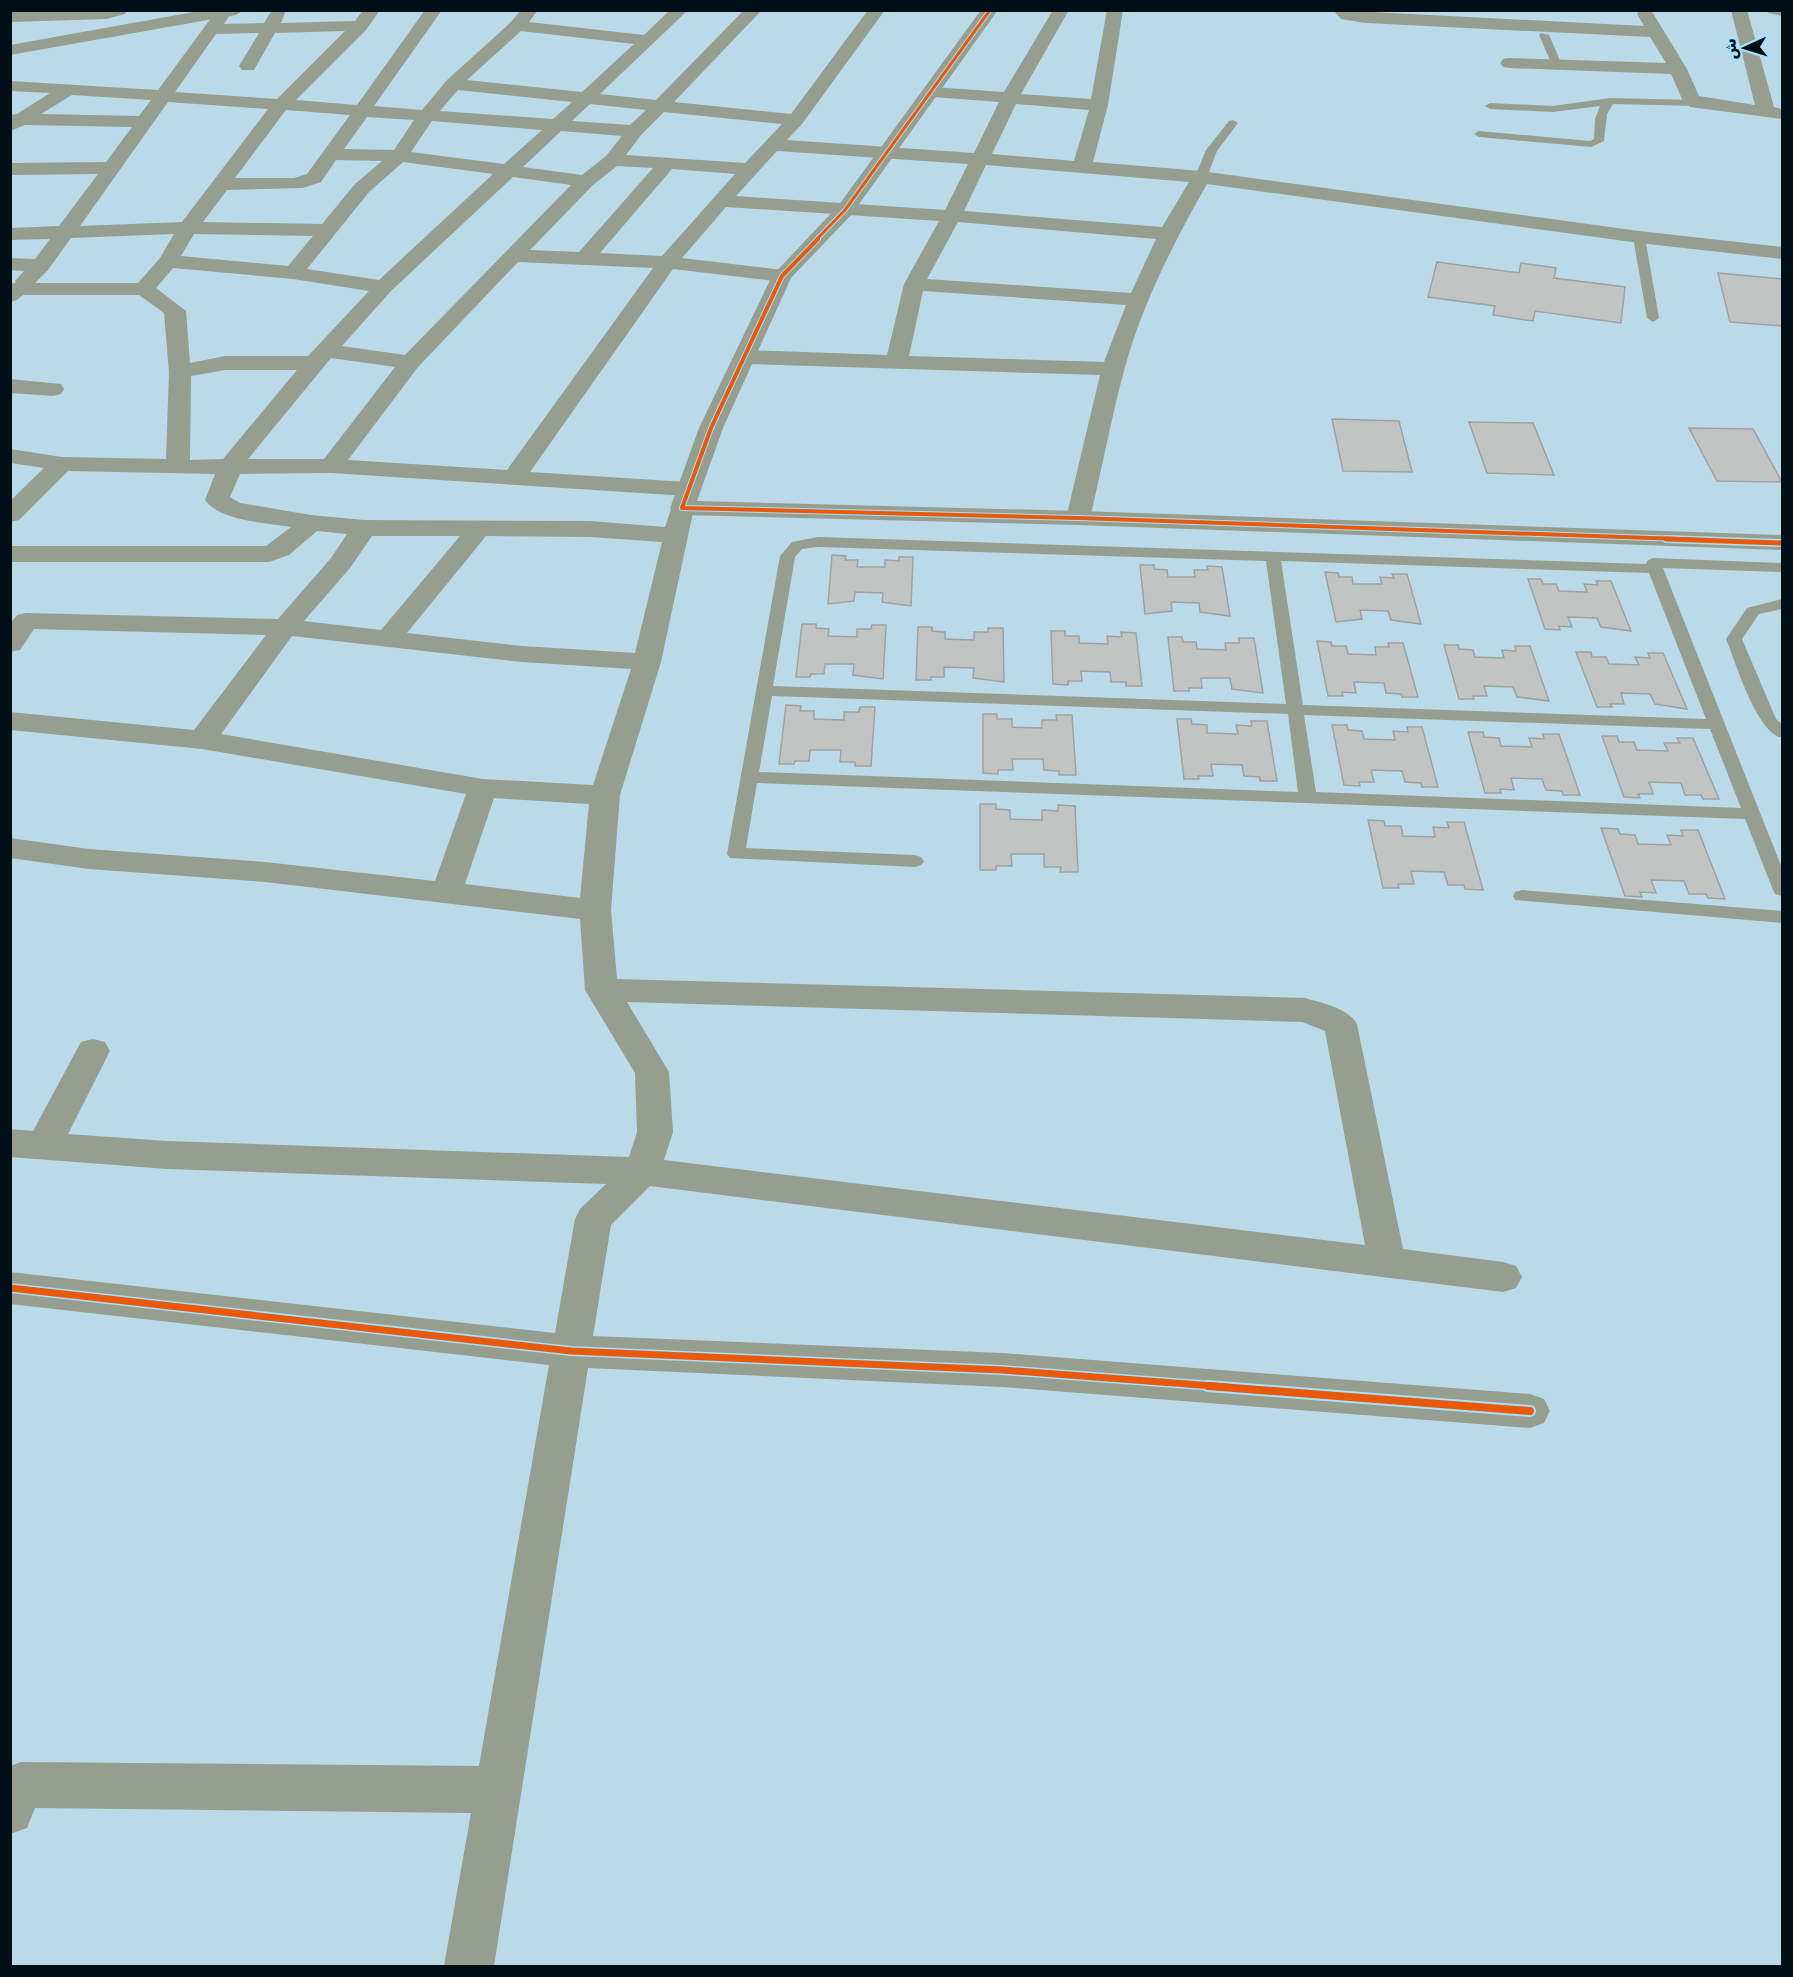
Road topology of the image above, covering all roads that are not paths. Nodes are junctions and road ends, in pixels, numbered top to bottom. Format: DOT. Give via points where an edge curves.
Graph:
graph roads {
  1 [pos="121,10"];
  2 [pos="280,10"];
  3 [pos="372,10"];
  4 [pos="434,10"];
  5 [pos="530,10"];
  6 [pos="680,10"];
  7 [pos="754,10"];
  8 [pos="877,10"];
  9 [pos="990,10"];
  10 [pos="1061,10"];
  11 [pos="1114,10"];
  12 [pos="1341,10"];
  13 [pos="1643,10"];
  14 [pos="1739,10"];
  15 [pos="1774,10"];
  16 [pos="1782,11"];
  17 [pos="229,12"];
  18 [pos="10,17"];
  19 [pos="1499,17"];
  20 [pos="272,26"];
  21 [pos="360,26"];
  22 [pos="517,26"];
  23 [pos="211,29"];
  24 [pos="1655,32"];
  25 [pos="1544,35"];
  26 [pos="648,40"];
  27 [pos="10,50"];
  28 [pos="1509,63"];
  29 [pos="1557,65"];
  30 [pos="248,66"];
  31 [pos="1678,69"];
  32 [pos="453,84"];
  33 [pos="10,86"];
  34 [pos="69,89"];
  35 [pos="933,92"];
  36 [pos="163,96"];
  37 [pos="1010,98"];
  38 [pos="585,99"];
  39 [pos="1610,101"];
  40 [pos="1696,103"];
  41 [pos="1099,105"];
  42 [pos="280,106"];
  43 [pos="660,106"];
  44 [pos="1490,106"];
  45 [pos="360,111"];
  46 [pos="1774,113"];
  47 [pos="426,116"];
  48 [pos="796,120"];
  49 [pos="14,121"];
  50 [pos="144,122"];
  51 [pos="1233,123"];
  52 [pos="557,127"];
  53 [pos="635,131"];
  54 [pos="1479,134"];
  55 [pos="775,145"];
  56 [pos="889,153"];
  57 [pos="330,154"];
  58 [pos="399,156"];
  59 [pos="981,159"];
  60 [pos="613,160"];
  61 [pos="667,163"];
  62 [pos="1082,166"];
  63 [pos="18,168"];
  64 [pos="113,168"];
  65 [pos="750,168"];
  66 [pos="509,170"];
  67 [pos="1201,177"];
  68 [pos="586,181"];
  69 [pos="10,184"];
  70 [pos="223,184"];
  71 [pos="720,201"];
  72 [pos="845,210"];
  73 [pos="952,216"];
  74 [pos="188,228"];
  75 [pos="327,230"];
  76 [pos="66,231"];
  77 [pos="10,234"];
  78 [pos="1168,234"];
  79 [pos="1639,237"];
  80 [pos="1782,253"];
  81 [pos="514,256"];
  82 [pos="585,258"];
  83 [pos="168,261"];
  84 [pos="667,262"];
  85 [pos="10,264"];
  86 [pos="41,266"];
  87 [pos="293,273"];
  88 [pos="782,276"];
  89 [pos="914,284"];
  90 [pos="384,287"];
  91 [pos="144,290"];
  92 [pos="14,293"];
  93 [pos="1139,300"];
  94 [pos="1653,318"];
  95 [pos="319,357"];
  96 [pos="746,357"];
  97 [pos="410,362"];
  98 [pos="897,362"];
  99 [pos="1113,369"];
  100 [pos="180,372"];
  101 [pos="10,386"];
  102 [pos="53,388"];
  103 [pos="10,456"];
  104 [pos="62,464"];
  105 [pos="231,465"];
  106 [pos="331,466"];
  107 [pos="178,467"];
  108 [pos="513,479"];
  109 [pos="682,510"];
  110 [pos="10,515"];
  111 [pos="1078,518"];
  112 [pos="311,523"];
  113 [pos="364,528"];
  114 [pos="478,530"];
  115 [pos="1782,543"];
  116 [pos="10,554"];
  117 [pos="1273,557"];
  118 [pos="1782,567"];
  119 [pos="1655,569"];
  120 [pos="1782,604"];
  121 [pos="18,620"];
  122 [pos="285,627"];
  123 [pos="388,639"];
  124 [pos="10,644"];
  125 [pos="648,662"];
  126 [pos="765,691"];
  127 [pos="1296,710"];
  128 [pos="10,721"];
  129 [pos="1716,724"];
  130 [pos="1782,733"];
  131 [pos="202,740"];
  132 [pos="750,777"];
  133 [pos="483,788"];
  134 [pos="605,795"];
  135 [pos="1308,797"];
  136 [pos="1752,814"];
  137 [pos="10,848"];
  138 [pos="915,861"];
  139 [pos="1782,890"];
  140 [pos="446,893"];
  141 [pos="1522,896"];
  142 [pos="595,910"];
  143 [pos="1782,917"];
  144 [pos="603,990"];
  145 [pos="93,1051"];
  146 [pos="27,1144"];
  147 [pos="642,1171"];
  148 [pos="1387,1262"];
  149 [pos="1503,1277"];
  150 [pos="10,1288"];
  151 [pos="571,1351"];
  152 [pos="1530,1411"];
  153 [pos="496,1790"];
  154 [pos="14,1794"];
  155 [pos="469,1966"];
  1 -- 18 [label="street" via="106,14"];
  2 -- 20 [label="street"];
  3 -- 21 [label="street"];
  4 -- 45 [label="street"];
  5 -- 22 [label="street"];
  6 -- 26 [label="street"];
  7 -- 43 [label="street"];
  8 -- 48 [label="street"];
  9 -- 35 [label="street"];
  10 -- 37 [label="street"];
  11 -- 41 [label="street"];
  12 -- 19 [label="street" via="1347,16 1366,18"];
  13 -- 24 [label="street"];
  14 -- 46 [label="street"];
  15 -- 16 [label="street"];
  17 -- 23 [label="street"];
  17 -- 27 [label="street"];
  19 -- 24 [label="street"];
  20 -- 21 [label="street"];
  20 -- 23 [label="street"];
  20 -- 30 [label="street"];
  21 -- 42 [label="street"];
  22 -- 26 [label="street"];
  22 -- 32 [label="street"];
  23 -- 36 [label="street"];
  24 -- 31 [label="street"];
  25 -- 29 [label="lane"];
  26 -- 38 [label="street"];
  28 -- 29 [label="street"];
  29 -- 31 [label="street"];
  31 -- 40 [label="street"];
  32 -- 38 [label="street"];
  32 -- 47 [label="street"];
  33 -- 34 [label="street"];
  34 -- 36 [label="street"];
  34 -- 49 [label="street"];
  35 -- 37 [label="street"];
  35 -- 56 [label="street"];
  36 -- 42 [label="street"];
  36 -- 50 [label="street"];
  37 -- 41 [label="street"];
  37 -- 59 [label="street"];
  38 -- 43 [label="street"];
  38 -- 52 [label="street"];
  39 -- 40 [label="lane"];
  39 -- 44 [label="lane" via="1553,110"];
  39 -- 54 [label="lane" via="1601,113 1599,141 1591,144"];
  40 -- 46 [label="street"];
  41 -- 62 [label="street"];
  42 -- 45 [label="street"];
  42 -- 70 [label="street"];
  43 -- 48 [label="street"];
  43 -- 53 [label="street"];
  45 -- 47 [label="street"];
  45 -- 57 [label="street"];
  47 -- 52 [label="street"];
  47 -- 58 [label="street"];
  48 -- 55 [label="street"];
  49 -- 50 [label="street"];
  50 -- 64 [label="street"];
  51 -- 67 [label="lane" via="1212,150"];
  52 -- 53 [label="street"];
  52 -- 66 [label="street"];
  53 -- 60 [label="street"];
  55 -- 56 [label="street"];
  55 -- 65 [label="street"];
  56 -- 59 [label="street"];
  56 -- 72 [label="street"];
  57 -- 58 [label="street"];
  57 -- 70 [label="street" via="307,182"];
  58 -- 66 [label="street"];
  58 -- 75 [label="street" via="362,188"];
  59 -- 62 [label="street"];
  59 -- 73 [label="street"];
  60 -- 61 [label="street"];
  60 -- 68 [label="street"];
  61 -- 65 [label="street"];
  61 -- 82 [label="street"];
  62 -- 67 [label="street"];
  63 -- 64 [label="street"];
  63 -- 69 [label="street"];
  64 -- 76 [label="street"];
  65 -- 71 [label="street"];
  66 -- 68 [label="street"];
  66 -- 90 [label="street"];
  67 -- 78 [label="street"];
  67 -- 79 [label="street"];
  68 -- 81 [label="street"];
  70 -- 74 [label="street"];
  71 -- 72 [label="street"];
  71 -- 84 [label="street"];
  72 -- 73 [label="street"];
  72 -- 88 [label="street"];
  73 -- 78 [label="street"];
  73 -- 89 [label="street"];
  74 -- 75 [label="street"];
  74 -- 76 [label="street"];
  74 -- 83 [label="street"];
  75 -- 87 [label="street"];
  76 -- 77 [label="street"];
  76 -- 86 [label="street"];
  78 -- 93 [label="street"];
  79 -- 80 [label="street"];
  79 -- 94 [label="lane"];
  81 -- 82 [label="street"];
  81 -- 97 [label="street"];
  82 -- 84 [label="street"];
  83 -- 87 [label="street"];
  83 -- 91 [label="street"];
  84 -- 88 [label="street"];
  84 -- 108 [label="street"];
  85 -- 86 [label="street"];
  86 -- 92 [label="street"];
  87 -- 90 [label="street"];
  88 -- 96 [label="street"];
  89 -- 93 [label="street"];
  89 -- 98 [label="street"];
  90 -- 95 [label="street"];
  91 -- 92 [label="street"];
  91 -- 100 [label="street" via="175,311"];
  93 -- 99 [label="street"];
  95 -- 97 [label="street"];
  95 -- 100 [label="street" via="225,363"];
  95 -- 105 [label="street"];
  96 -- 98 [label="street"];
  96 -- 109 [label="street" via="711,428"];
  97 -- 106 [label="street"];
  98 -- 99 [label="street"];
  99 -- 111 [label="street"];
  100 -- 107 [label="street"];
  101 -- 102 [label="street"];
  103 -- 104 [label="street"];
  104 -- 107 [label="street"];
  104 -- 110 [label="street"];
  105 -- 106 [label="street"];
  105 -- 107 [label="street"];
  105 -- 112 [label="street" via="216,500 233,508"];
  106 -- 108 [label="street"];
  108 -- 109 [label="street"];
  109 -- 111 [label="street"];
  109 -- 114 [label="street" via="590,529"];
  109 -- 125 [label="street"];
  111 -- 115 [label="street"];
  112 -- 113 [label="street"];
  112 -- 116 [label="street" via="280,550 269,554"];
  113 -- 114 [label="street"];
  113 -- 122 [label="street" via="341,563"];
  114 -- 123 [label="street"];
  117 -- 119 [label="lane"];
  117 -- 126 [label="lane" via="818,542 797,545 788,556"];
  117 -- 127 [label="lane"];
  118 -- 119 [label="lane" via="1653,563"];
  119 -- 129 [label="lane"];
  120 -- 130 [label="lane" via="1754,610 1734,639 1768,721"];
  121 -- 122 [label="street"];
  121 -- 124 [label="street"];
  122 -- 123 [label="street"];
  122 -- 131 [label="street"];
  123 -- 125 [label="street" via="522,654"];
  125 -- 134 [label="street"];
  126 -- 127 [label="lane"];
  126 -- 132 [label="lane"];
  127 -- 129 [label="lane"];
  127 -- 135 [label="lane"];
  128 -- 131 [label="street"];
  129 -- 136 [label="lane"];
  131 -- 133 [label="street"];
  132 -- 135 [label="lane"];
  132 -- 138 [label="lane" via="736,854"];
  133 -- 134 [label="street"];
  133 -- 140 [label="street"];
  134 -- 142 [label="street"];
  135 -- 136 [label="lane"];
  136 -- 139 [label="lane"];
  137 -- 140 [label="street"];
  140 -- 142 [label="street"];
  141 -- 143 [label="lane"];
  142 -- 144 [label="street"];
  144 -- 147 [label="street" via="652,1072 655,1132"];
  144 -- 148 [label="street" via="1305,1010 1340,1024"];
  145 -- 146 [label="street"];
  146 -- 147 [label="street" via="166,1155"];
  147 -- 148 [label="street"];
  147 -- 151 [label="street" via="593,1219"];
  148 -- 149 [label="street"];
  150 -- 151 [label="street"];
  151 -- 152 [label="street" via="1002,1370"];
  151 -- 153 [label="street"];
  153 -- 154 [label="street"];
  153 -- 155 [label="street"];
}
